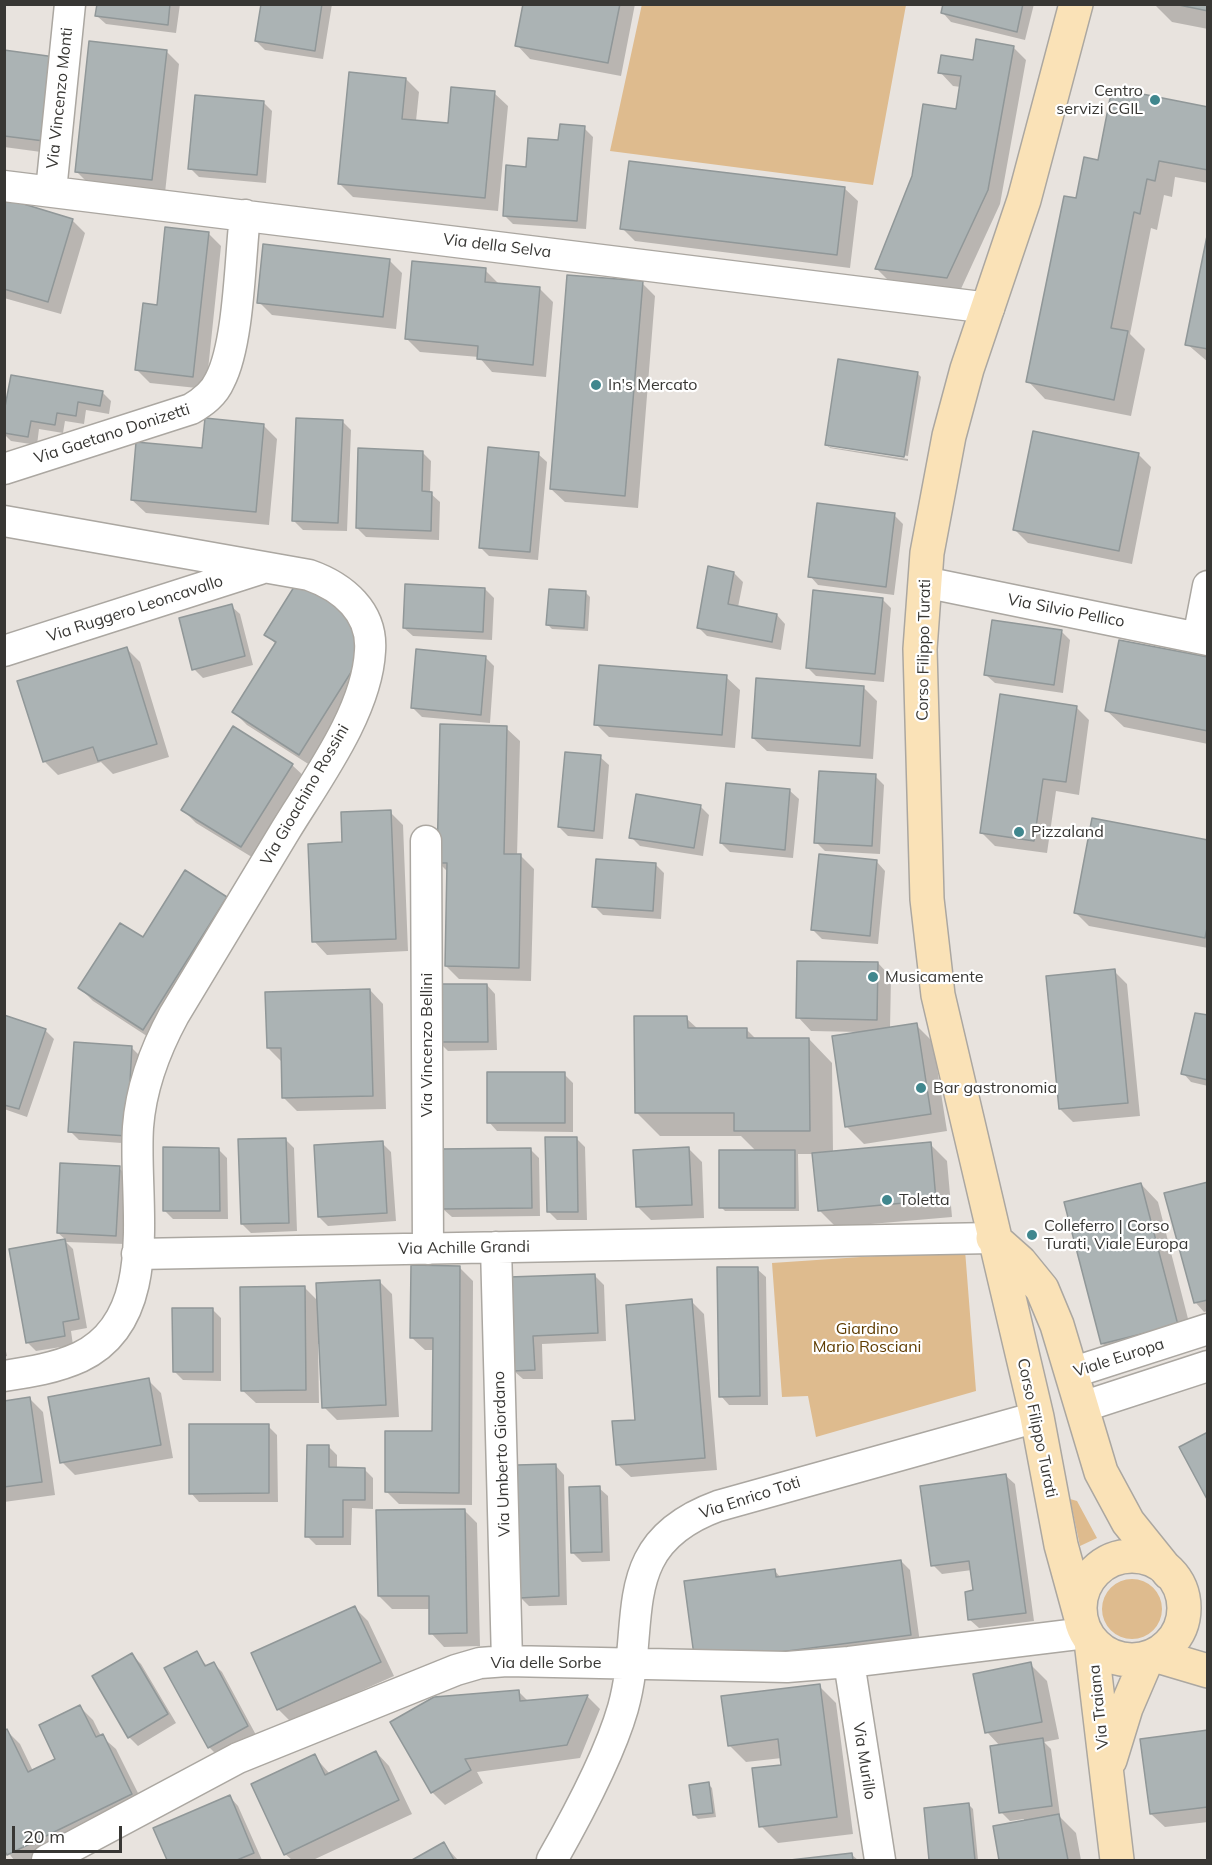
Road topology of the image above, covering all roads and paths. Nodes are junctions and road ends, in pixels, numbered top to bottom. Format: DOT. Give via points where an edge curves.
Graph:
graph roads {
  1 [pos="70,4"];
  2 [pos="1076,4"];
  3 [pos="4,186"];
  4 [pos="51,190"];
  5 [pos="245,215"];
  6 [pos="989,308"];
  7 [pos="4,469"];
  8 [pos="4,521"];
  9 [pos="266,567"];
  10 [pos="924,582"];
  11 [pos="1208,586"];
  12 [pos="1203,639"];
  13 [pos="4,651"];
  14 [pos="426,841"];
  15 [pos="993,1238"];
  16 [pos="496,1247"];
  17 [pos="428,1249"];
  18 [pos="137,1254"];
  19 [pos="1208,1329"];
  20 [pos="1208,1366"];
  21 [pos="1071,1373"];
  22 [pos="4,1376"];
  23 [pos="1034,1402"];
  24 [pos="1082,1407"];
  25 [pos="1174,1579"];
  26 [pos="1208,1614"];
  27 [pos="1086,1631"];
  28 [pos="1151,1657"];
  29 [pos="507,1661"];
  30 [pos="849,1662"];
  31 [pos="630,1664"];
  32 [pos="1208,1671"];
  33 [pos="1106,1773"];
  34 [pos="47,1860"];
  35 [pos="552,1860"];
  36 [pos="880,1860"];
  37 [pos="1117,1860"];
  1 -- 4 [label="street, Via Vincenzo Monti"];
  2 -- 6 [label="main road, Corso Filippo Turati" via="1024,200"];
  3 -- 4 [label="street, Via della Selva"];
  4 -- 5 [label="street, Via della Selva"];
  5 -- 6 [label="street, Via della Selva"];
  5 -- 7 [label="street, Via Gaetano Donizetti" via="230,351 220,382 211,394 191,409"];
  6 -- 10 [label="main road, Corso Filippo Turati" via="949,436 933,510"];
  8 -- 9 [label="street, Via Gioachino Rossini"];
  9 -- 13 [label="street, Via Ruggero Leoncavallo"];
  9 -- 18 [label="street, Via Gioachino Rossini" via="309,575 347,596 365,621 369,664 342,736 156,1051 143,1093 138,1128"];
  10 -- 12 [label="street, Via Silvio Pellico"];
  10 -- 15 [label="main road, Corso Filippo Turati" via="920,649 931,937 949,1047"];
  11 -- 12 [label="street"];
  14 -- 17 [label="street, Via Vincenzo Bellini"];
  15 -- 16 [label="street, Via Achille Grandi"];
  15 -- 21 [label="main road" via="1042,1289"];
  15 -- 23 [label="main road, Corso Filippo Turati"];
  16 -- 17 [label="street, Via Achille Grandi"];
  16 -- 29 [label="street, Via Umberto Giordano"];
  17 -- 18 [label="street, Via Achille Grandi"];
  18 -- 22 [label="street" via="129,1305 98,1347 57,1365"];
  19 -- 21 [label="street, Viale Europa"];
  20 -- 24 [label="street"];
  21 -- 23 [label="main road, Viale Europa"];
  21 -- 24 [label="main road"];
  23 -- 27 [label="main road, Corso Filippo Turati" via="1061,1545"];
  23 -- 31 [label="street, Via Enrico Toti" via="725,1503 681,1523 661,1540 642,1577"];
  24 -- 25 [label="main road" via="1113,1499"];
  25 -- 26 [label="main road"];
  25 -- 27 [label="main road" via="1159,1563 1143,1557 1126,1556 1110,1561 1096,1570 1080,1601"];
  25 -- 28 [label="main road" via="1185,1606 1183,1623 1163,1651"];
  27 -- 28 [label="main road" via="1113,1657"];
  27 -- 30 [label="street, Via delle Sorbe"];
  27 -- 33 [label="main road, Via Traiana"];
  28 -- 32 [label="main road"];
  28 -- 33 [label="main road, Via Traiana" via="1126,1708"];
  29 -- 31 [label="street, Via delle Sorbe"];
  29 -- 34 [label="street, Via delle Sorbe" via="456,1670 238,1758"];
  30 -- 31 [label="street, Via delle Sorbe" via="755,1667"];
  30 -- 36 [label="street, Via Murillo"];
  31 -- 35 [label="street, Via Enrico Toti" via="618,1723"];
  33 -- 37 [label="main road, Via Traiana"];
}
